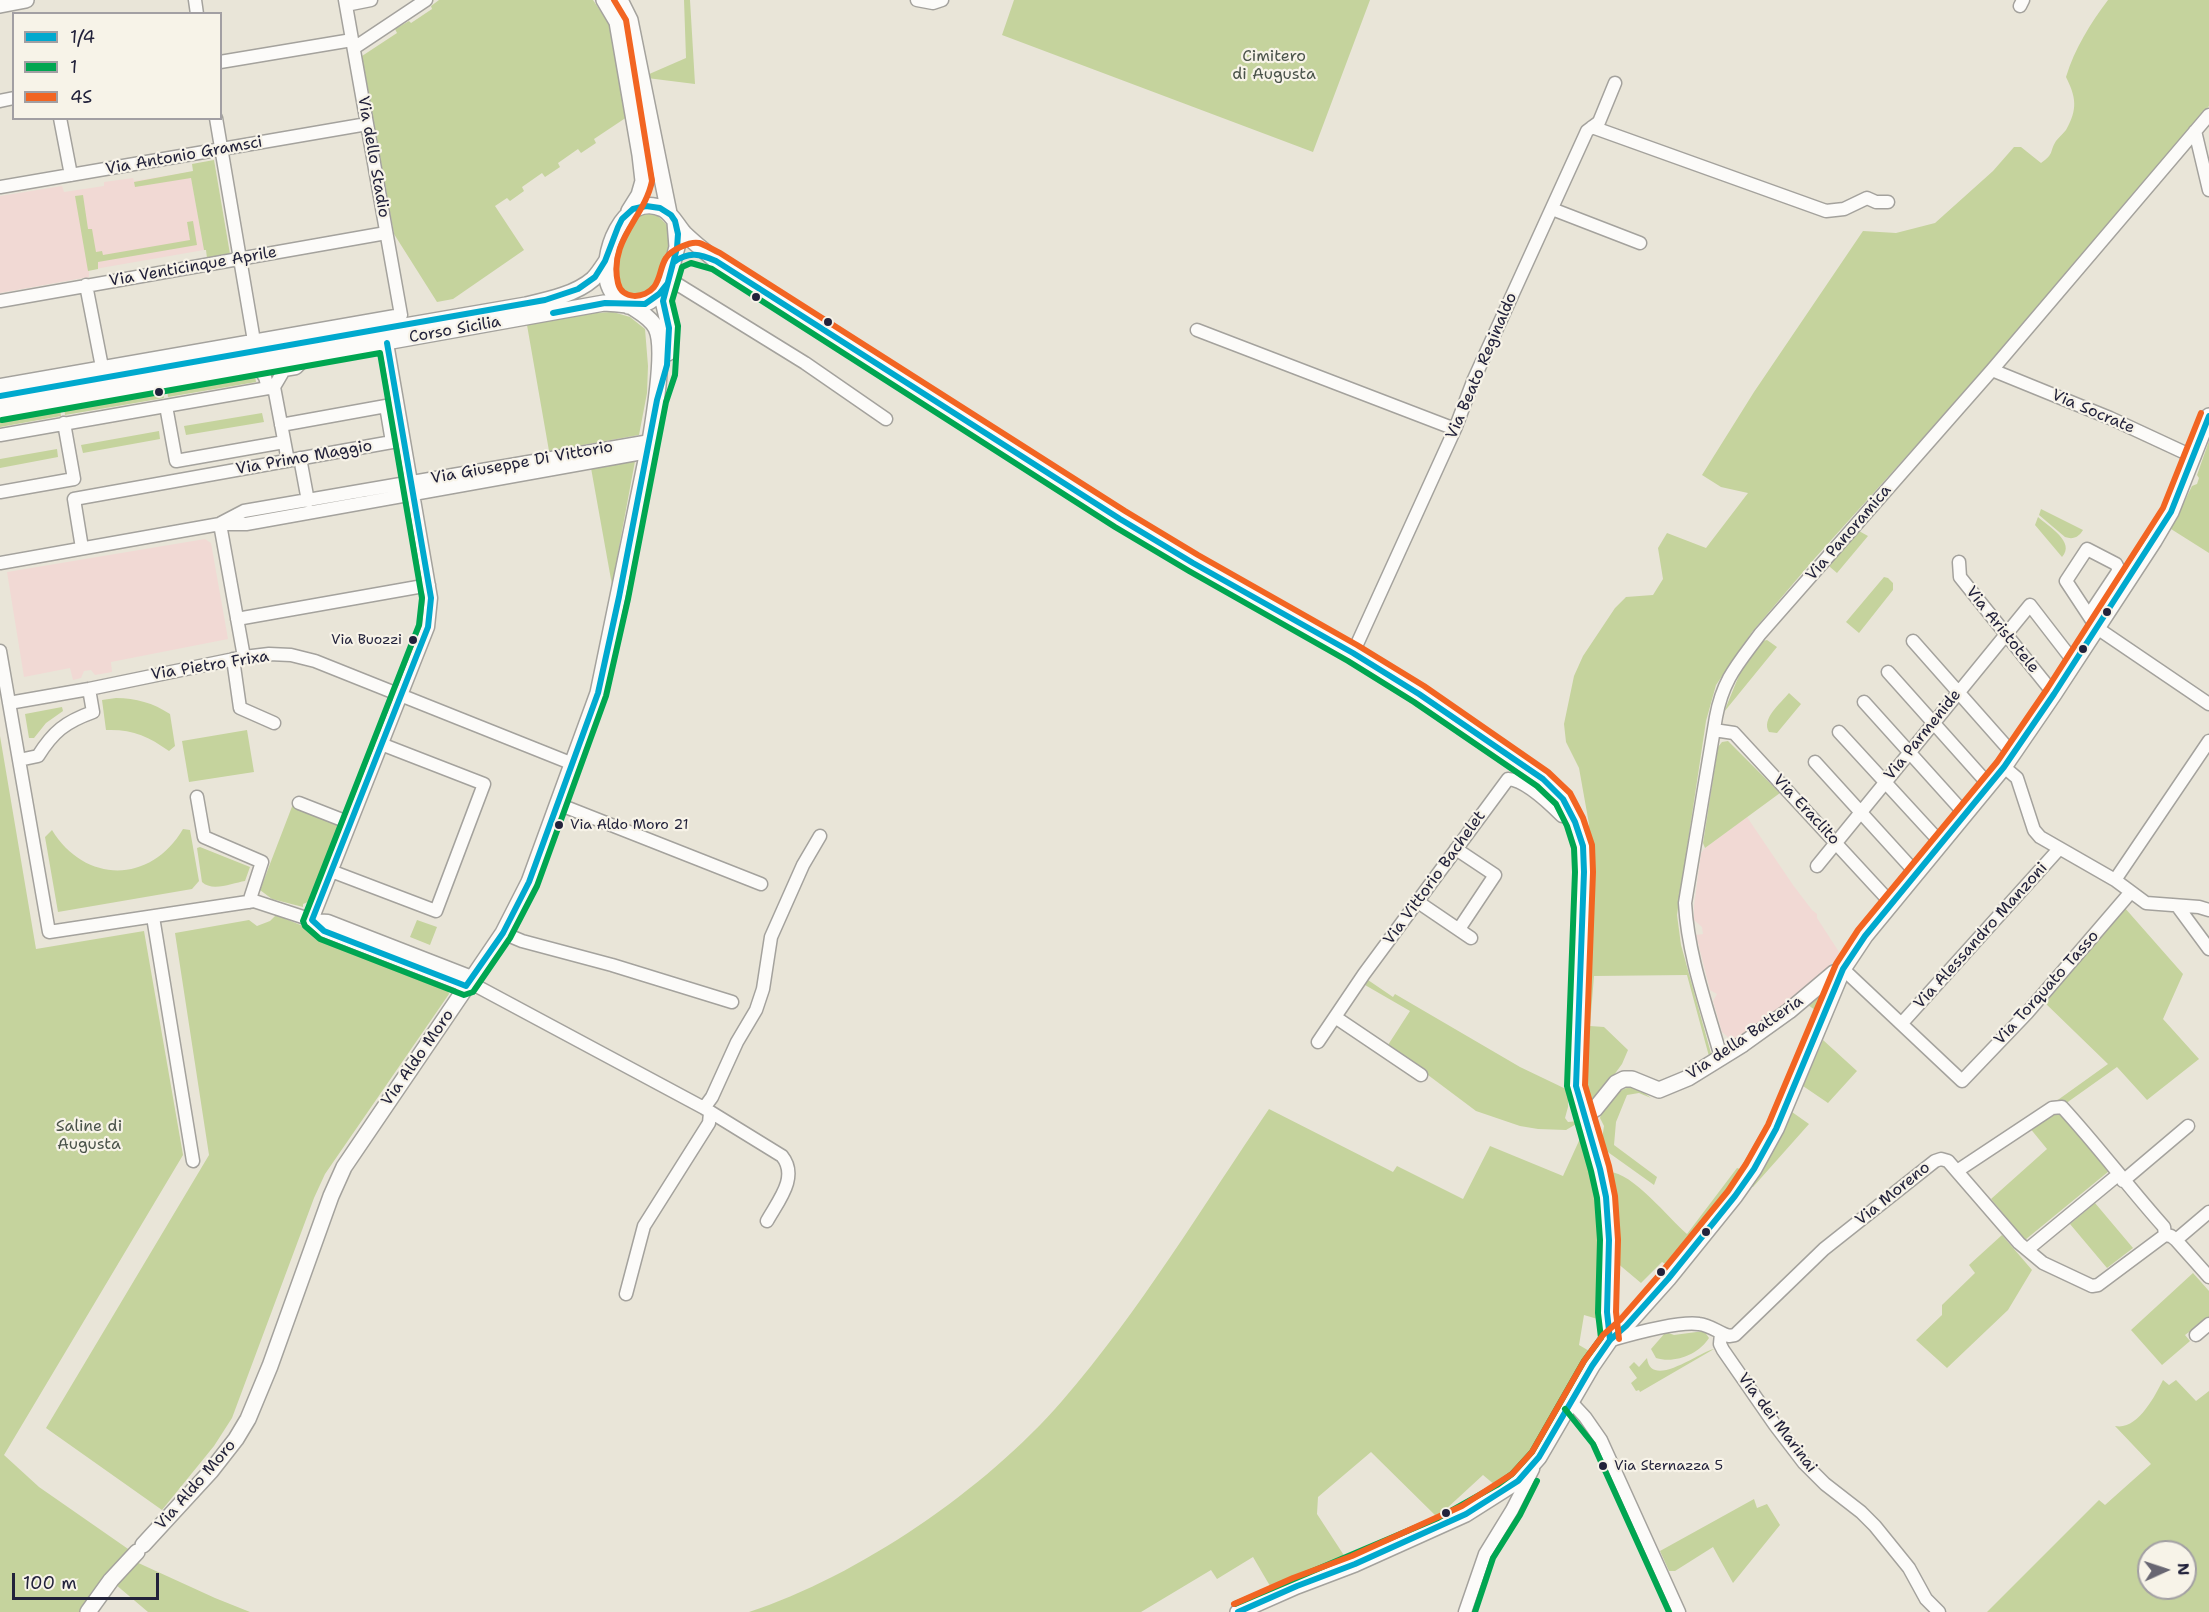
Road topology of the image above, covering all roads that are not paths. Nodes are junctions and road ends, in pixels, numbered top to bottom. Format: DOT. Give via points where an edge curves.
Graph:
graph roads {
  1 [pos="27,0"];
  2 [pos="371,0"];
  3 [pos="426,0"];
  4 [pos="604,0"];
  5 [pos="620,0"];
  6 [pos="917,0"];
  7 [pos="942,0"];
  8 [pos="346,3"];
  9 [pos="0,5"];
  10 [pos="353,44"];
  11 [pos="222,62"];
  12 [pos="1616,83"];
  13 [pos="2209,115"];
  14 [pos="60,120"];
  15 [pos="216,120"];
  16 [pos="367,124"];
  17 [pos="1592,128"];
  18 [pos="2195,131"];
  19 [pos="221,150"];
  20 [pos="70,175"];
  21 [pos="0,187"];
  22 [pos="2209,190"];
  23 [pos="1888,202"];
  24 [pos="1551,209"];
  25 [pos="629,211"];
  26 [pos="672,217"];
  27 [pos="386,233"];
  28 [pos="1640,243"];
  29 [pos="240,259"];
  30 [pos="607,260"];
  31 [pos="716,261"];
  32 [pos="674,262"];
  33 [pos="668,282"];
  34 [pos="86,285"];
  35 [pos="0,301"];
  36 [pos="630,306"];
  37 [pos="359,322"];
  38 [pos="1197,330"];
  39 [pos="283,335"];
  40 [pos="343,337"];
  41 [pos="254,340"];
  42 [pos="387,343"];
  43 [pos="236,344"];
  44 [pos="303,351"];
  45 [pos="222,358"];
  46 [pos="256,366"];
  47 [pos="102,367"];
  48 [pos="1992,370"];
  49 [pos="0,385"];
  50 [pos="271,387"];
  51 [pos="0,396"];
  52 [pos="657,400"];
  53 [pos="166,406"];
  54 [pos="0,411"];
  55 [pos="2209,416"];
  56 [pos="886,419"];
  57 [pos="64,423"];
  58 [pos="281,425"];
  59 [pos="1455,429"];
  60 [pos="0,435"];
  61 [pos="284,442"];
  62 [pos="649,446"];
  63 [pos="2194,457"];
  64 [pos="294,460"];
  65 [pos="412,488"];
  66 [pos="0,492"];
  67 [pos="308,501"];
  68 [pos="220,524"];
  69 [pos="82,548"];
  70 [pos="1959,562"];
  71 [pos="0,563"];
  72 [pos="429,585"];
  73 [pos="237,619"];
  74 [pos="2093,622"];
  75 [pos="2004,635"];
  76 [pos="1913,642"];
  77 [pos="0,651"];
  78 [pos="1353,652"];
  79 [pos="238,658"];
  80 [pos="2074,662"];
  81 [pos="1888,672"];
  82 [pos="89,689"];
  83 [pos="1958,692"];
  84 [pos="400,694"];
  85 [pos="2054,694"];
  86 [pos="1864,702"];
  87 [pos="9,703"];
  88 [pos="2209,704"];
  89 [pos="274,723"];
  90 [pos="1934,723"];
  91 [pos="1714,730"];
  92 [pos="1839,732"];
  93 [pos="2209,741"];
  94 [pos="381,744"];
  95 [pos="1909,753"];
  96 [pos="2013,754"];
  97 [pos="19,760"];
  98 [pos="1815,762"];
  99 [pos="573,764"];
  100 [pos="2004,768"];
  101 [pos="1885,782"];
  102 [pos="1989,785"];
  103 [pos="197,797"];
  104 [pos="299,803"];
  105 [pos="558,804"];
  106 [pos="1861,812"];
  107 [pos="1965,814"];
  108 [pos="1572,816"];
  109 [pos="350,823"];
  110 [pos="820,836"];
  111 [pos="1836,842"];
  112 [pos="1941,843"];
  113 [pos="1456,849"];
  114 [pos="2059,849"];
  115 [pos="1817,866"];
  116 [pos="331,871"];
  117 [pos="1916,873"];
  118 [pos="2115,880"];
  119 [pos="761,884"];
  120 [pos="2130,893"];
  121 [pos="249,902"];
  122 [pos="1419,902"];
  123 [pos="1891,903"];
  124 [pos="2178,907"];
  125 [pos="2209,910"];
  126 [pos="153,917"];
  127 [pos="312,920"];
  128 [pos="1459,929"];
  129 [pos="503,933"];
  130 [pos="1471,938"];
  131 [pos="2209,950"];
  132 [pos="1843,969"];
  133 [pos="469,982"];
  134 [pos="732,1002"];
  135 [pos="1335,1017"];
  136 [pos="1902,1023"];
  137 [pos="1713,1032"];
  138 [pos="1318,1042"];
  139 [pos="1743,1044"];
  140 [pos="1721,1057"];
  141 [pos="1421,1075"];
  142 [pos="707,1111"];
  143 [pos="1584,1116"];
  144 [pos="2188,1126"];
  145 [pos="193,1161"];
  146 [pos="1957,1171"];
  147 [pos="2121,1177"];
  148 [pos="2209,1212"];
  149 [pos="767,1221"];
  150 [pos="2171,1238"];
  151 [pos="2028,1249"];
  152 [pos="2209,1277"];
  153 [pos="626,1294"];
  154 [pos="2209,1324"];
  155 [pos="1630,1330"];
  156 [pos="1721,1333"];
  157 [pos="2196,1335"];
  158 [pos="1610,1340"];
  159 [pos="1572,1403"];
  160 [pos="1539,1457"];
  161 [pos="1502,1493"];
  162 [pos="1516,1502"];
  163 [pos="88,1612"];
  164 [pos="1238,1612"];
  165 [pos="1465,1612"];
  166 [pos="1679,1612"];
  167 [pos="1939,1612"];
  1 -- 9 [label="main road"];
  2 -- 8 [label="street"];
  3 -- 10 [label="street"];
  4 -- 25 [label="main road" via="617,22 640,155 643,181"];
  5 -- 26 [label="main road" via="630,20"];
  6 -- 7 [label="street"];
  8 -- 10 [label="street, Via dello Stadio"];
  10 -- 11 [label="street"];
  10 -- 16 [label="street, Via dello Stadio"];
  12 -- 17 [label="street, Via Beato Reginaldo" via="1599,122"];
  13 -- 18 [label="street, Via Panoramica"];
  14 -- 20 [label="street"];
  15 -- 19 [label="street"];
  16 -- 19 [label="street, Via Antonio Gramsci"];
  16 -- 27 [label="street, Via dello Stadio"];
  17 -- 23 [label="street" via="1826,211 1844,209 1867,198"];
  17 -- 24 [label="street, Via Beato Reginaldo" via="1587,131"];
  18 -- 22 [label="street"];
  18 -- 48 [label="street, Via Panoramica"];
  19 -- 20 [label="street, Via Antonio Gramsci"];
  19 -- 29 [label="street"];
  20 -- 21 [label="street, Via Antonio Gramsci"];
  24 -- 28 [label="street"];
  24 -- 59 [label="street, Via Beato Reginaldo"];
  25 -- 26 [label="main road" via="654,206"];
  25 -- 30 [label="main road"];
  26 -- 31 [label="main road"];
  26 -- 32 [label="main road" via="678,239"];
  27 -- 29 [label="street, Via Venticinque Aprile"];
  27 -- 37 [label="street, Via dello Stadio" via="401,315"];
  29 -- 34 [label="street, Via Venticinque Aprile"];
  29 -- 41 [label="street"];
  30 -- 36 [label="main road" via="609,286 613,294"];
  30 -- 40 [label="main road, Corso Sicilia" via="585,284 545,300"];
  31 -- 32 [label="main road" via="696,252"];
  31 -- 78 [label="main road" via="1120,519"];
  32 -- 33 [label="main road"];
  33 -- 36 [label="main road" via="655,299"];
  33 -- 52 [label="main road" via="663,301 669,326 666,374"];
  33 -- 56 [label="street" via="805,363"];
  34 -- 35 [label="street, Via Venticinque Aprile"];
  34 -- 47 [label="street"];
  36 -- 42 [label="main road, Corso Sicilia" via="604,303"];
  36 -- 52 [label="main road" via="658,331"];
  37 -- 39 [label="street"];
  37 -- 40 [label="street"];
  38 -- 59 [label="street"];
  39 -- 41 [label="street"];
  39 -- 44 [label="street"];
  40 -- 44 [label="main road, Corso Sicilia"];
  41 -- 43 [label="street"];
  42 -- 44 [label="main road, Corso Sicilia"];
  42 -- 65 [label="street"];
  43 -- 45 [label="street"];
  43 -- 47 [label="street"];
  44 -- 45 [label="main road, Corso Sicilia"];
  44 -- 46 [label="main road, Corso Sicilia"];
  44 -- 50 [label="street" via="296,368 284,370"];
  45 -- 51 [label="main road, Corso Sicilia"];
  46 -- 50 [label="street"];
  46 -- 54 [label="main road, Corso Sicilia"];
  47 -- 49 [label="street"];
  48 -- 63 [label="street, Via Socrate"];
  48 -- 91 [label="street, Via Panoramica" via="1760,634 1726,681"];
  50 -- 53 [label="street"];
  50 -- 58 [label="street"];
  52 -- 62 [label="main road, Via Aldo Moro"];
  53 -- 57 [label="street"];
  53 -- 61 [label="street, Via Primo Maggio" via="176,461"];
  55 -- 63 [label="main road"];
  57 -- 60 [label="street"];
  57 -- 66 [label="street" via="74,479"];
  58 -- 61 [label="street"];
  58 -- 64 [label="street, Via Primo Maggio" via="386,406 392,442"];
  59 -- 78 [label="street, Via Beato Reginaldo"];
  61 -- 64 [label="street"];
  62 -- 65 [label="street, Via Giuseppe Di Vittorio"];
  62 -- 99 [label="main road, Via Aldo Moro" via="598,693"];
  63 -- 74 [label="main road" via="2160,531"];
  64 -- 67 [label="street"];
  64 -- 69 [label="street, Via Primo Maggio" via="74,499"];
  65 -- 67 [label="street, Via Giuseppe Di Vittorio"];
  65 -- 68 [label="street, Via Giuseppe Di Vittorio" via="246,524"];
  65 -- 72 [label="street"];
  67 -- 68 [label="street, Via Giuseppe Di Vittorio" via="244,511"];
  68 -- 69 [label="street, Via Giuseppe Di Vittorio"];
  68 -- 73 [label="street"];
  69 -- 71 [label="street, Via Giuseppe Di Vittorio"];
  70 -- 75 [label="street, Via Aristotele" via="1960,577"];
  72 -- 73 [label="street"];
  72 -- 84 [label="street" via="428,627"];
  73 -- 79 [label="street"];
  74 -- 74 [label="street" via="2119,570 2116,564 2087,549 2066,581"];
  74 -- 80 [label="main road"];
  74 -- 88 [label="street"];
  75 -- 80 [label="street, Via Parmenide" via="2030,604"];
  75 -- 83 [label="street, Via Parmenide"];
  75 -- 85 [label="street, Via Aristotele"];
  76 -- 83 [label="street"];
  77 -- 87 [label="street"];
  78 -- 108 [label="main road" via="1543,779 1563,799"];
  79 -- 82 [label="street, Via Pietro Frixa"];
  79 -- 84 [label="street, Via Pietro Frixa" via="291,655"];
  79 -- 89 [label="street" via="240,708"];
  80 -- 85 [label="main road"];
  81 -- 90 [label="street"];
  82 -- 87 [label="street, Via Pietro Frixa"];
  82 -- 97 [label="street" via="93,711 60,728 38,756"];
  83 -- 90 [label="street, Via Parmenide"];
  83 -- 96 [label="street"];
  84 -- 94 [label="street"];
  84 -- 99 [label="street, Via Pietro Frixa"];
  85 -- 96 [label="main road"];
  86 -- 95 [label="street"];
  87 -- 97 [label="street"];
  90 -- 95 [label="street, Via Parmenide"];
  90 -- 102 [label="street"];
  91 -- 111 [label="street, Via Eraclito" via="1734,733"];
  91 -- 137 [label="street, Via Panoramica" via="1685,903 1688,936"];
  92 -- 101 [label="street"];
  93 -- 118 [label="street"];
  94 -- 109 [label="street"];
  94 -- 116 [label="street" via="484,784 436,911"];
  95 -- 101 [label="street, Via Parmenide"];
  95 -- 107 [label="street"];
  96 -- 100 [label="main road"];
  97 -- 126 [label="street" via="49,932"];
  98 -- 106 [label="street"];
  99 -- 105 [label="main road, Via Aldo Moro"];
  100 -- 102 [label="main road"];
  100 -- 114 [label="street" via="2017,778 2034,830"];
  101 -- 106 [label="street, Via Parmenide"];
  101 -- 112 [label="street"];
  102 -- 107 [label="main road"];
  103 -- 121 [label="street" via="204,837 262,861"];
  104 -- 109 [label="street"];
  105 -- 119 [label="street"];
  105 -- 129 [label="main road, Via Aldo Moro" via="529,882"];
  106 -- 111 [label="street, Via Parmenide"];
  106 -- 117 [label="street"];
  107 -- 112 [label="main road"];
  108 -- 113 [label="street, Via Vittorio Bachelet" via="1562,816 1515,779 1508,779"];
  108 -- 143 [label="main road" via="1583,846 1576,1086"];
  109 -- 116 [label="street"];
  110 -- 142 [label="street" via="771,937 756,1010 737,1042"];
  111 -- 115 [label="street, Via Parmenide"];
  111 -- 123 [label="street, Via Eraclito"];
  112 -- 117 [label="main road"];
  113 -- 122 [label="street, Via Vittorio Bachelet"];
  113 -- 128 [label="street" via="1495,875"];
  114 -- 118 [label="street"];
  114 -- 136 [label="street, Via Alessandro Manzoni"];
  116 -- 127 [label="street"];
  117 -- 123 [label="main road"];
  118 -- 120 [label="street"];
  120 -- 124 [label="street" via="2146,903"];
  120 -- 136 [label="street, Via Torquato Tasso" via="2027,1013 1962,1081"];
  121 -- 126 [label="street"];
  121 -- 127 [label="street" via="268,904"];
  122 -- 128 [label="street"];
  122 -- 135 [label="street, Via Vittorio Bachelet"];
  123 -- 132 [label="main road"];
  124 -- 125 [label="street"];
  124 -- 131 [label="street"];
  126 -- 145 [label="street"];
  127 -- 133 [label="street" via="328,921"];
  128 -- 130 [label="street"];
  129 -- 133 [label="main road, Via Aldo Moro"];
  129 -- 134 [label="street"];
  132 -- 136 [label="street"];
  132 -- 139 [label="main road, Via della Batteria"];
  132 -- 155 [label="main road" via="1776,1130 1754,1169"];
  133 -- 142 [label="street"];
  133 -- 163 [label="main road, Via Aldo Moro" via="345,1167 270,1366 237,1439 111,1580"];
  135 -- 138 [label="street, Via Vittorio Bachelet"];
  135 -- 141 [label="street"];
  137 -- 139 [label="street" via="1725,1043"];
  137 -- 140 [label="street, Via Panoramica"];
  139 -- 140 [label="main road, Via della Batteria"];
  140 -- 143 [label="main road, Via della Batteria" via="1688,1078 1659,1090 1624,1079"];
  142 -- 149 [label="street" via="782,1156 787,1163 789,1182"];
  142 -- 153 [label="street" via="709,1123 644,1226"];
  143 -- 158 [label="main road" via="1606,1195 1606,1318"];
  144 -- 147 [label="street"];
  146 -- 147 [label="street" via="2057,1106 2101,1149"];
  146 -- 151 [label="street, Via Moreno"];
  146 -- 156 [label="street, Via Moreno" via="1945,1159 1935,1161 1824,1249 1735,1335"];
  147 -- 150 [label="street"];
  147 -- 151 [label="street"];
  148 -- 150 [label="street"];
  150 -- 151 [label="street, Via Moreno" via="2092,1286 2043,1263"];
  150 -- 152 [label="street"];
  154 -- 157 [label="street"];
  155 -- 156 [label="street" via="1695,1323"];
  155 -- 158 [label="main road"];
  156 -- 167 [label="street, Via dei Marinai" via="1723,1350 1790,1444 1825,1484 1875,1526"];
  158 -- 159 [label="main road"];
  159 -- 160 [label="main road"];
  159 -- 166 [label="street" via="1601,1440"];
  160 -- 161 [label="main road"];
  160 -- 162 [label="street"];
  161 -- 162 [label="street"];
  161 -- 164 [label="main road" via="1442,1526"];
  162 -- 165 [label="street" via="1485,1554"];
}
